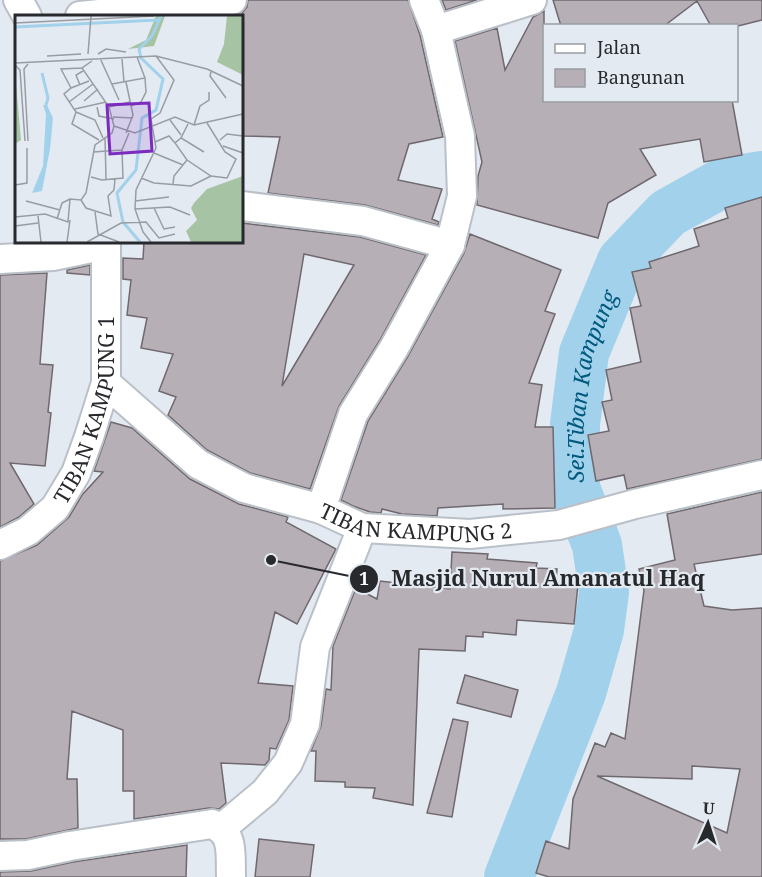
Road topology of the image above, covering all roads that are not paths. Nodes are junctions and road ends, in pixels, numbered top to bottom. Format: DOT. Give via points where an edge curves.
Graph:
graph roads {
  1 [pos="18,0"];
  2 [pos="232,0"];
  3 [pos="424,0"];
  4 [pos="532,0"];
  5 [pos="26,15"];
  6 [pos="90,15"];
  7 [pos="436,30"];
  8 [pos="243,206"];
  9 [pos="106,243"];
  10 [pos="450,245"];
  11 [pos="0,259"];
  12 [pos="106,383"];
  13 [pos="762,476"];
  14 [pos="321,509"];
  15 [pos="362,528"];
  16 [pos="0,545"];
  17 [pos="222,828"];
  18 [pos="0,856"];
  19 [pos="231,877"];
  1 -- 5 [label="street"];
  2 -- 6 [label="street"];
  3 -- 7 [label="street"];
  4 -- 7 [label="street"];
  7 -- 10 [label="street" via="460,136 462,196"];
  8 -- 10 [label="street" via="363,221"];
  9 -- 11 [label="street" via="53,256"];
  9 -- 12 [label="street, TIBAN KAMPUNG 1"];
  10 -- 14 [label="street" via="353,414"];
  12 -- 14 [label="street, TIBAN KAMPUNG 2" via="198,464 244,488"];
  12 -- 16 [label="street, TIBAN KAMPUNG 1" via="76,472 55,508 28,531"];
  13 -- 15 [label="street, TIBAN KAMPUNG 2" via="559,525 470,534"];
  14 -- 15 [label="street, TIBAN KAMPUNG 2"];
  15 -- 17 [label="street" via="315,647 305,724 288,763 266,792"];
  17 -- 18 [label="street" via="212,824 28,855"];
  17 -- 19 [label="street" via="230,844"];
}
